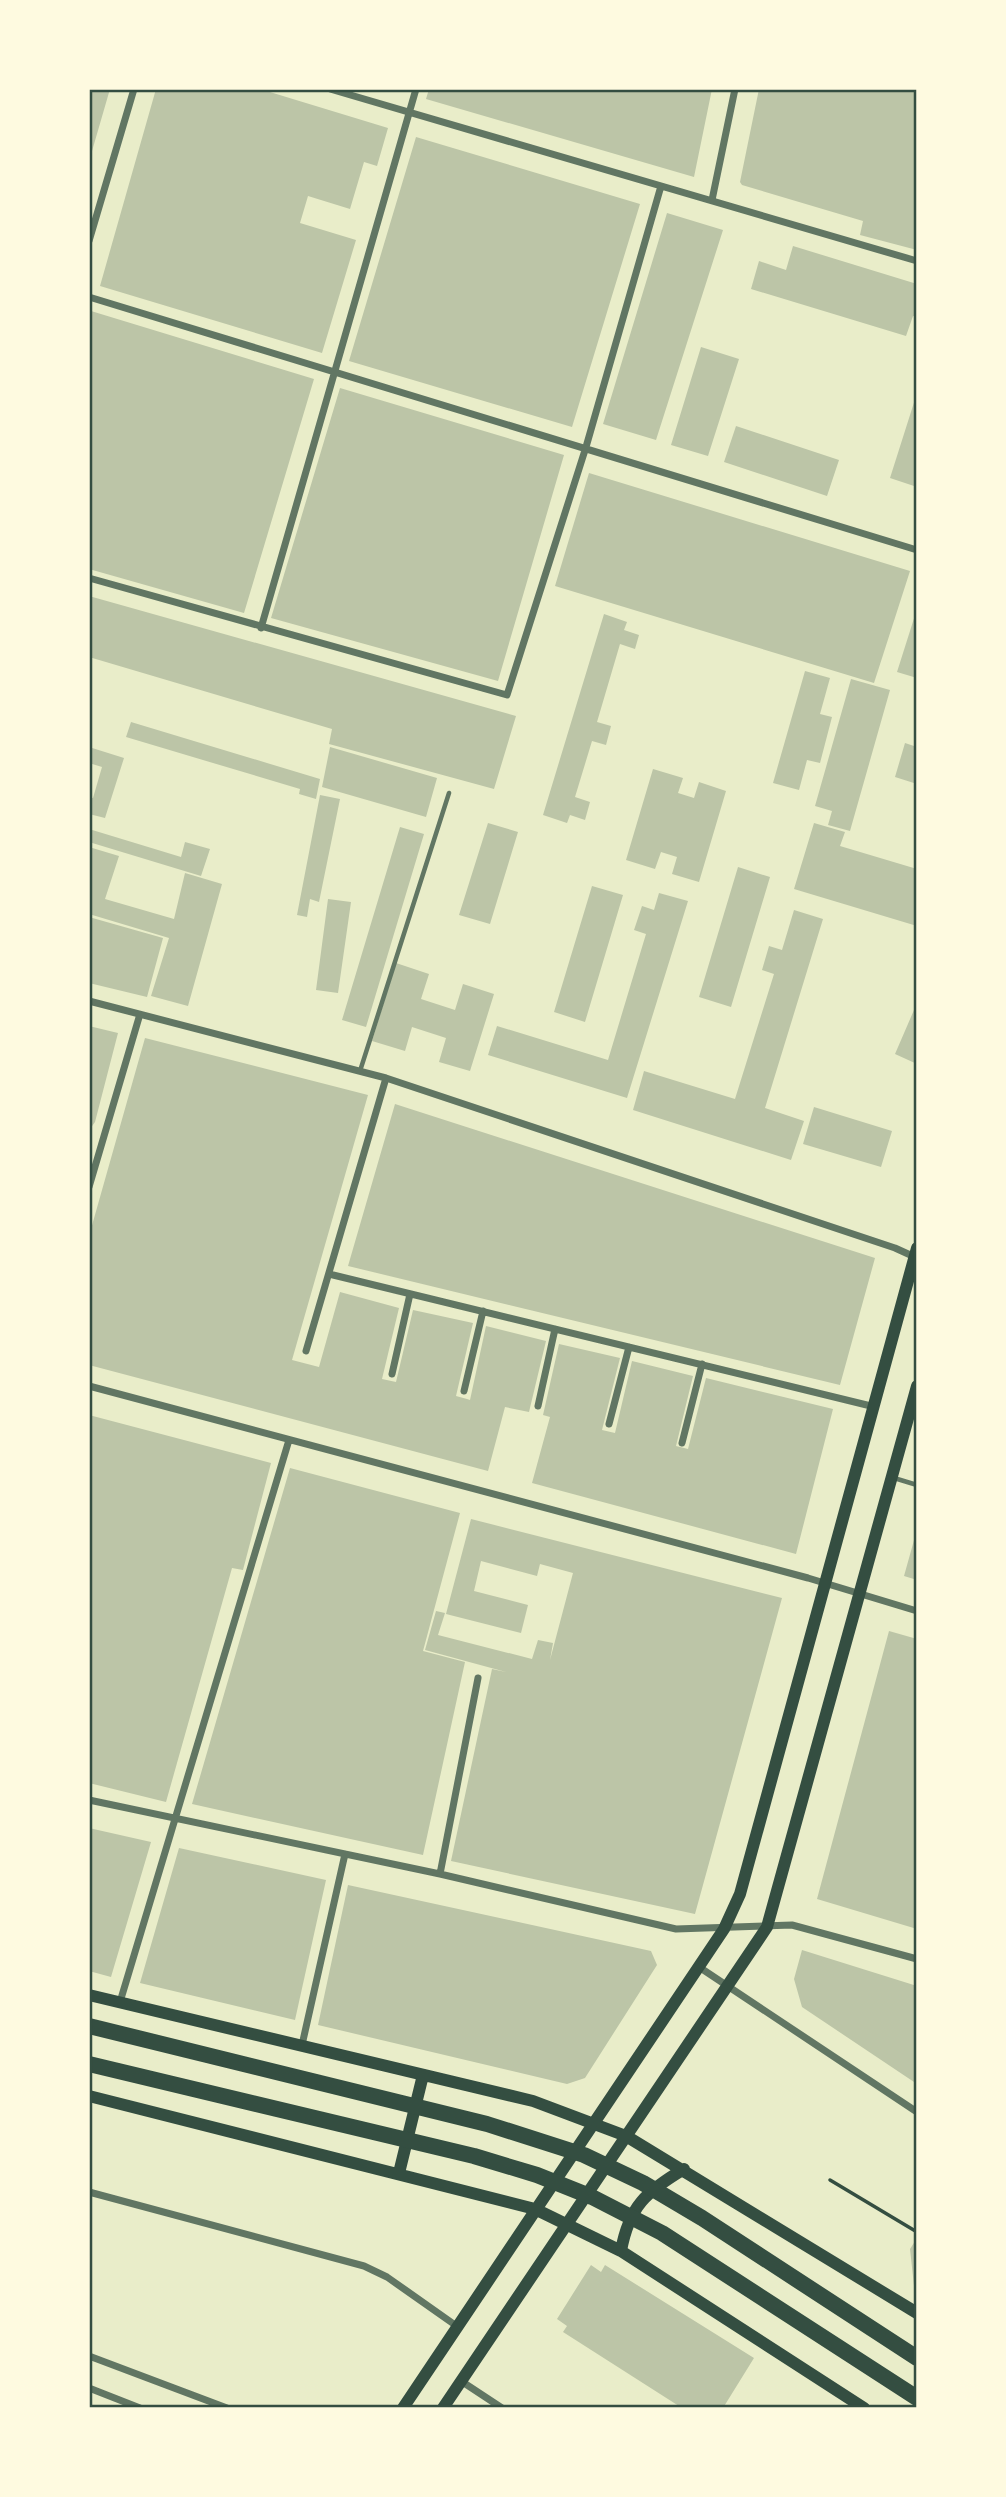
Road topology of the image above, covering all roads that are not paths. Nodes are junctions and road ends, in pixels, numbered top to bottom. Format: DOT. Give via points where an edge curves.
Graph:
graph roads {
  1 [pos="134,89"];
  2 [pos="330,89"];
  3 [pos="416,89"];
  4 [pos="735,89"];
  5 [pos="408,115"];
  6 [pos="661,186"];
  7 [pos="712,200"];
  8 [pos="89,241"];
  9 [pos="917,261"];
  10 [pos="89,297"];
  11 [pos="336,370"];
  12 [pos="586,447"];
  13 [pos="917,550"];
  14 [pos="89,578"];
  15 [pos="261,628"];
  16 [pos="449,793"];
  17 [pos="89,1001"];
  18 [pos="140,1014"];
  19 [pos="360,1071"];
  20 [pos="386,1078"];
  21 [pos="89,1187"];
  22 [pos="916,1254"];
  23 [pos="329,1274"];
  24 [pos="410,1294"];
  25 [pos="483,1311"];
  26 [pos="555,1329"];
  27 [pos="629,1347"];
  28 [pos="306,1352"];
  29 [pos="702,1364"];
  30 [pos="392,1374"];
  31 [pos="89,1386"];
  32 [pos="917,1386"];
  33 [pos="464,1391"];
  34 [pos="538,1406"];
  35 [pos="875,1407"];
  36 [pos="914,1411"];
  37 [pos="609,1424"];
  38 [pos="289,1440"];
  39 [pos="682,1443"];
  40 [pos="893,1478"];
  41 [pos="917,1485"];
  42 [pos="826,1583"];
  43 [pos="861,1594"];
  44 [pos="917,1611"];
  45 [pos="478,1678"];
  46 [pos="89,1800"];
  47 [pos="175,1819"];
  48 [pos="345,1854"];
  49 [pos="440,1874"];
  50 [pos="768,1927"];
  51 [pos="724,1929"];
  52 [pos="917,1959"];
  53 [pos="699,1967"];
  54 [pos="727,1988"];
  55 [pos="89,1995"];
  56 [pos="120,2002"];
  57 [pos="89,2026"];
  58 [pos="302,2045"];
  59 [pos="89,2064"];
  60 [pos="423,2075"];
  61 [pos="89,2096"];
  62 [pos="917,2112"];
  63 [pos="594,2122"];
  64 [pos="626,2136"];
  65 [pos="684,2169"];
  66 [pos="399,2173"];
  67 [pos="89,2192"];
  68 [pos="535,2209"];
  69 [pos="567,2223"];
  70 [pos="621,2251"];
  71 [pos="917,2313"];
  72 [pos="459,2328"];
  73 [pos="89,2356"];
  74 [pos="917,2358"];
  75 [pos="461,2381"];
  76 [pos="89,2388"];
  77 [pos="917,2398"];
  78 [pos="140,2408"];
  79 [pos="227,2408"];
  80 [pos="403,2408"];
  81 [pos="443,2408"];
  82 [pos="502,2408"];
  83 [pos="864,2408"];
  1 -- 8 [label="street"];
  2 -- 5 [label="street"];
  3 -- 5 [label="street"];
  4 -- 7 [label="street"];
  5 -- 6 [label="street"];
  5 -- 11 [label="street"];
  6 -- 7 [label="street"];
  6 -- 12 [label="street"];
  7 -- 9 [label="street"];
  10 -- 11 [label="street"];
  11 -- 12 [label="street"];
  11 -- 15 [label="street"];
  12 -- 13 [label="street"];
  12 -- 15 [label="street" via="507,695"];
  14 -- 15 [label="street"];
  16 -- 19 [label="lane"];
  17 -- 18 [label="street"];
  18 -- 19 [label="street"];
  18 -- 21 [label="street"];
  19 -- 20 [label="street"];
  20 -- 22 [label="street"];
  20 -- 23 [label="street"];
  22 -- 35 [label="main road"];
  23 -- 24 [label="street"];
  23 -- 28 [label="street"];
  24 -- 25 [label="street"];
  24 -- 30 [label="street"];
  25 -- 26 [label="street"];
  25 -- 33 [label="street"];
  26 -- 27 [label="street"];
  26 -- 34 [label="street"];
  27 -- 29 [label="street"];
  27 -- 37 [label="street"];
  29 -- 35 [label="street"];
  29 -- 39 [label="street"];
  31 -- 38 [label="street"];
  32 -- 36 [label="main road"];
  35 -- 42 [label="main road"];
  36 -- 40 [label="main road"];
  38 -- 42 [label="street"];
  38 -- 47 [label="street"];
  40 -- 41 [label="lane"];
  40 -- 43 [label="main road"];
  42 -- 43 [label="street"];
  42 -- 51 [label="main road" via="744,1883"];
  43 -- 44 [label="street"];
  43 -- 50 [label="main road"];
  45 -- 49 [label="street"];
  46 -- 47 [label="street"];
  47 -- 48 [label="street"];
  47 -- 56 [label="street"];
  48 -- 49 [label="street"];
  48 -- 58 [label="street"];
  49 -- 51 [label="street" via="676,1929"];
  50 -- 51 [label="street"];
  50 -- 52 [label="street" via="792,1925"];
  50 -- 54 [label="main road"];
  51 -- 53 [label="main road"];
  53 -- 54 [label="street"];
  53 -- 63 [label="main road"];
  54 -- 62 [label="street"];
  54 -- 64 [label="main road"];
  55 -- 56 [label="main road"];
  56 -- 58 [label="main road"];
  57 -- 74 [label="highway" via="521,2133 617,2169 702,2218"];
  58 -- 60 [label="main road"];
  59 -- 77 [label="highway" via="474,2156 592,2197 662,2233"];
  60 -- 63 [label="main road" via="533,2101"];
  60 -- 66 [label="main road"];
  61 -- 66 [label="main road"];
  63 -- 64 [label="main road"];
  63 -- 68 [label="main road"];
  64 -- 65 [label="main road"];
  64 -- 69 [label="main road"];
  65 -- 70 [label="main road" via="639,2202 627,2221"];
  65 -- 71 [label="main road"];
  66 -- 68 [label="main road"];
  67 -- 72 [label="street" via="364,2266"];
  68 -- 69 [label="main road"];
  68 -- 72 [label="main road"];
  69 -- 70 [label="main road"];
  69 -- 75 [label="main road"];
  70 -- 83 [label="main road"];
  72 -- 80 [label="main road"];
  73 -- 79 [label="street"];
  75 -- 81 [label="main road"];
  75 -- 82 [label="street"];
  76 -- 78 [label="street"];
}
